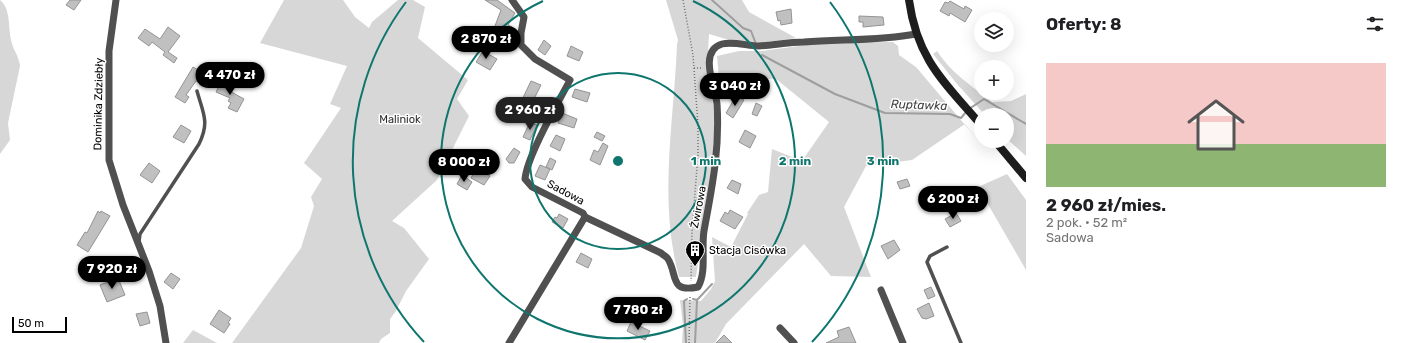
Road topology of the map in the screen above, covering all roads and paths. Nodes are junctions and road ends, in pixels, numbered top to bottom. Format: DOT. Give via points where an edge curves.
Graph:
graph roads {
  1 [pos="116,0"];
  2 [pos="512,0"];
  3 [pos="683,0"];
  4 [pos="909,0"];
  5 [pos="916,34"];
  6 [pos="197,91"];
  7 [pos="974,117"];
  8 [pos="1001,148"];
  9 [pos="1026,178"];
  10 [pos="585,217"];
  11 [pos="138,243"];
  12 [pos="947,247"];
  13 [pos="690,289"];
  14 [pos="881,290"];
  15 [pos="780,328"];
  16 [pos="166,343"];
  17 [pos="509,343"];
  18 [pos="689,343"];
  19 [pos="794,343"];
  20 [pos="903,343"];
  21 [pos="961,343"];
  1 -- 11 [label="street, Dominika Zdziebły" via="109,51 108,160"];
  2 -- 10 [label="street, Sadowa" via="524,17 521,45 535,59 570,80 528,166 526,179 532,187 583,213"];
  3 -- 13 [label="path" via="693,55 698,130"];
  4 -- 5 [label="main road"];
  5 -- 7 [label="main road" via="928,61"];
  5 -- 13 [label="street, Żwirowa" via="759,46 723,44 713,49 710,67 717,103 718,142 715,176 704,231 701,281 698,287"];
  6 -- 11 [label="lane" via="206,131 140,234"];
  8 -- 9 [label="main road"];
  10 -- 13 [label="street" via="661,253 668,260 678,285"];
  10 -- 17 [label="street, Sadowa"];
  11 -- 16 [label="street, Dominika Zdziebły" via="160,306"];
  12 -- 21 [label="lane" via="930,256 927,262"];
  13 -- 18 [label="path"];
  14 -- 20 [label="street"];
  15 -- 19 [label="street"];
}
